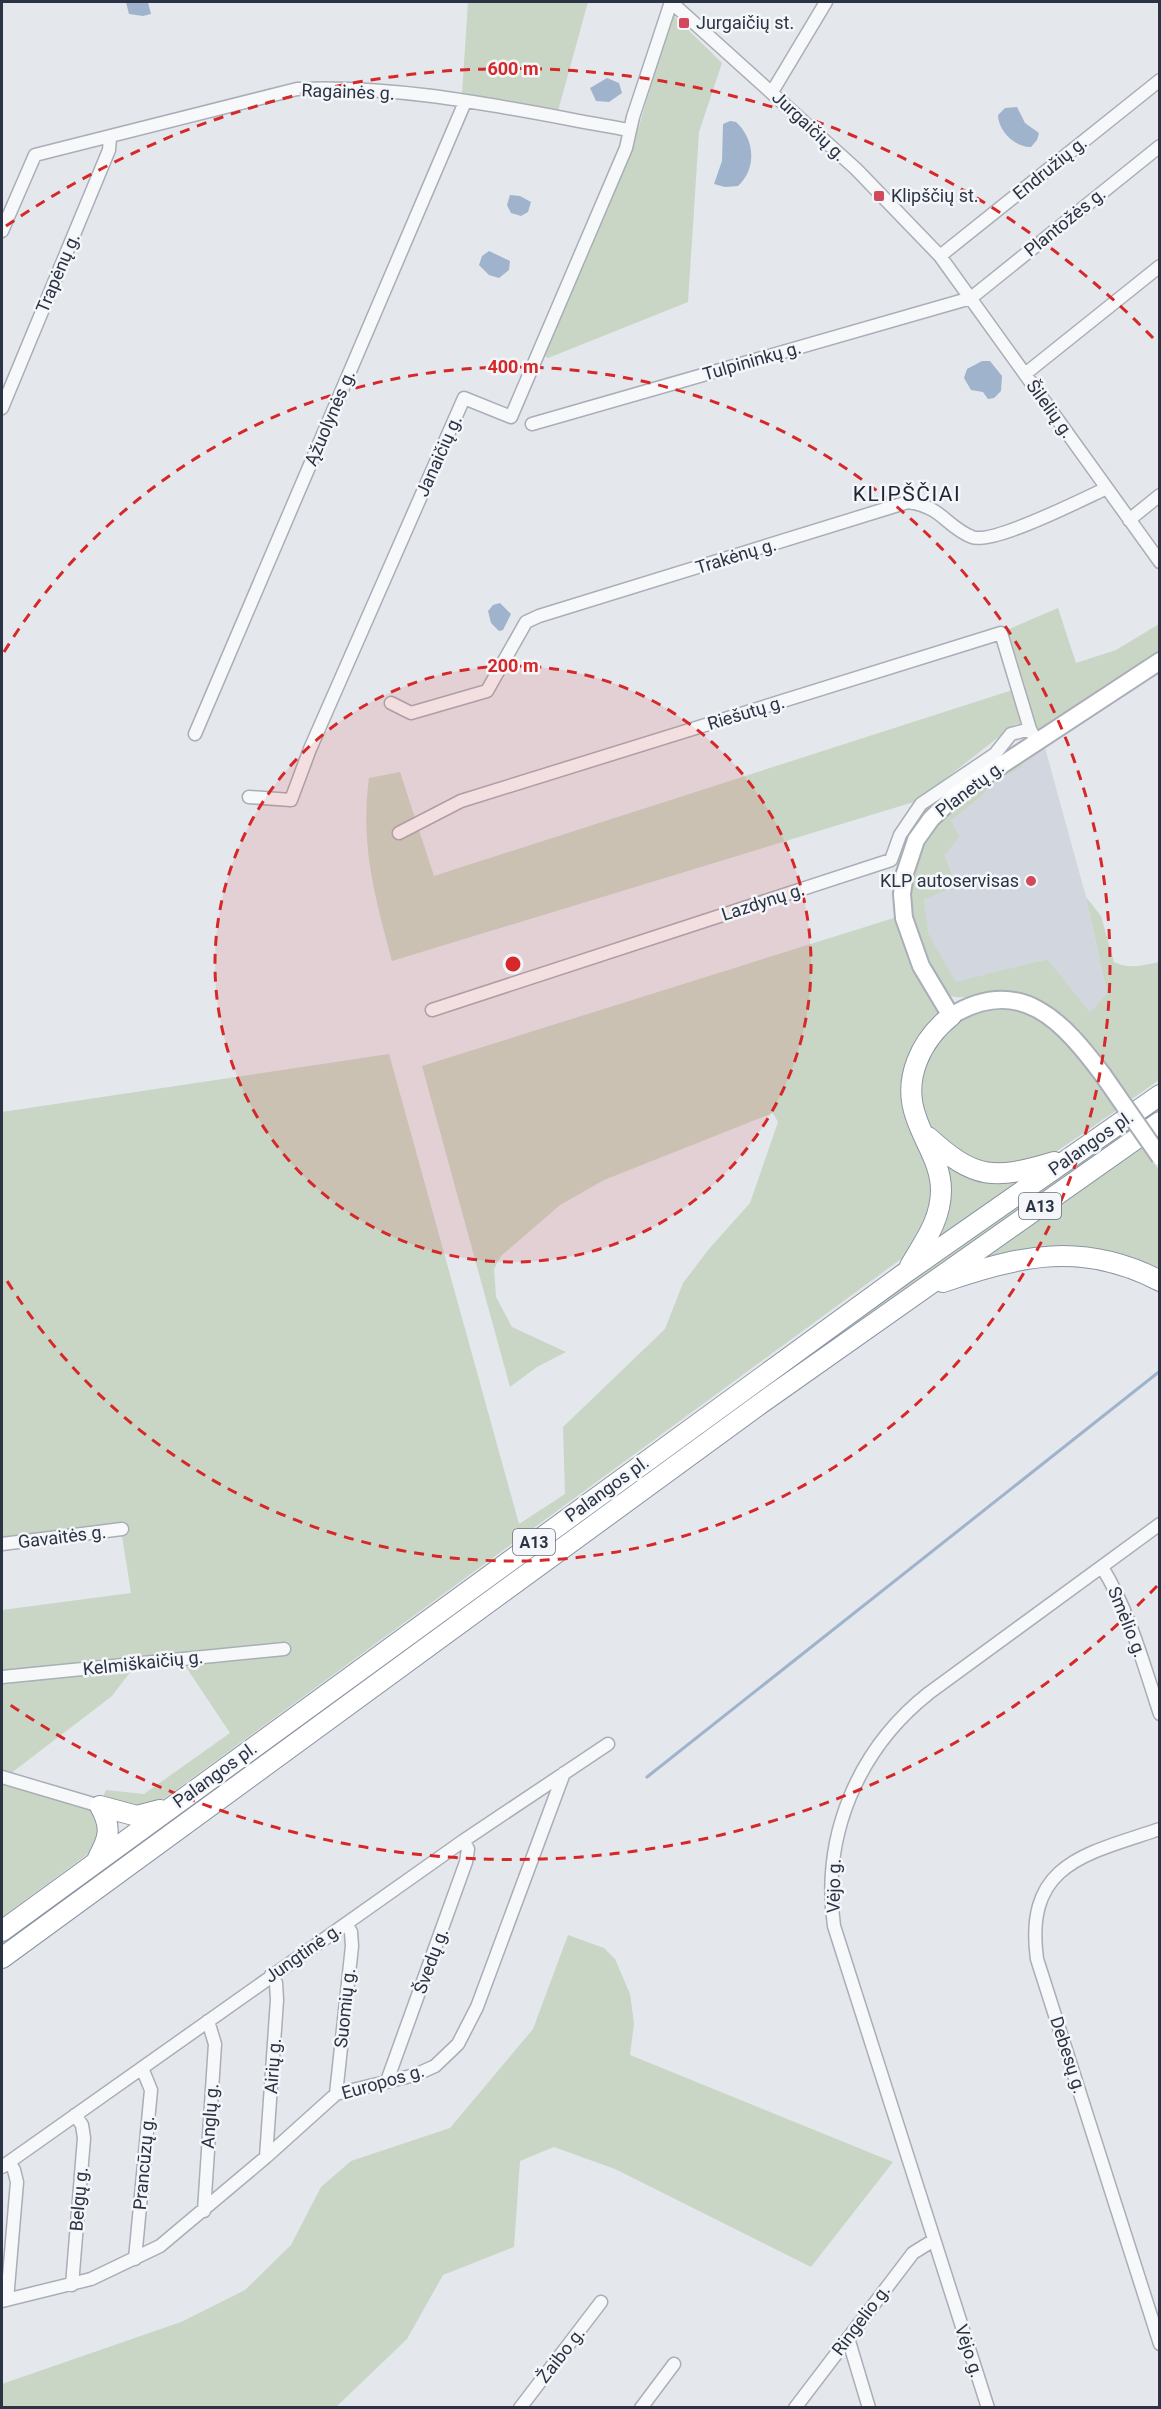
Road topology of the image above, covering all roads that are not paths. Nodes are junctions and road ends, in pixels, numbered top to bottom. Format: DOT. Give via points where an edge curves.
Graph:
graph roads {
  1 [pos="671,2"];
  2 [pos="826,2"];
  3 [pos="1160,80"];
  4 [pos="772,92"];
  5 [pos="465,102"];
  6 [pos="629,130"];
  7 [pos="110,138"];
  8 [pos="1160,146"];
  9 [pos="2,231"];
  10 [pos="940,256"];
  11 [pos="1160,266"];
  12 [pos="971,298"];
  13 [pos="1025,374"];
  14 [pos="2,408"];
  15 [pos="532,424"];
  16 [pos="1107,488"];
  17 [pos="1160,495"];
  18 [pos="1130,520"];
  19 [pos="1160,562"];
  20 [pos="1160,661"];
  21 [pos="391,703"];
  22 [pos="195,734"];
  23 [pos="1033,735"];
  24 [pos="249,797"];
  25 [pos="399,833"];
  26 [pos="432,1010"];
  27 [pos="951,1016"];
  28 [pos="1160,1095"];
  29 [pos="1160,1122"];
  30 [pos="924,1134"];
  31 [pos="1071,1157"];
  32 [pos="1160,1157"];
  33 [pos="905,1273"];
  34 [pos="1160,1281"];
  35 [pos="920,1290"];
  36 [pos="1160,1524"];
  37 [pos="122,1529"];
  38 [pos="2,1544"];
  39 [pos="1102,1567"];
  40 [pos="285,1649"];
  41 [pos="2,1677"];
  42 [pos="1160,1714"];
  43 [pos="608,1744"];
  44 [pos="564,1773"];
  45 [pos="2,1777"];
  46 [pos="100,1806"];
  47 [pos="169,1809"];
  48 [pos="1160,1829"];
  49 [pos="463,1841"];
  50 [pos="95,1863"];
  51 [pos="346,1924"];
  52 [pos="2,1931"];
  53 [pos="2,1958"];
  54 [pos="271,1975"];
  55 [pos="208,2021"];
  56 [pos="142,2068"];
  57 [pos="387,2081"];
  58 [pos="336,2094"];
  59 [pos="75,2115"];
  60 [pos="266,2157"];
  61 [pos="5,2164"];
  62 [pos="204,2211"];
  63 [pos="934,2240"];
  64 [pos="135,2259"];
  65 [pos="72,2285"];
  66 [pos="4,2301"];
  67 [pos="601,2302"];
  68 [pos="848,2338"];
  69 [pos="1160,2344"];
  70 [pos="674,2364"];
  71 [pos="520,2408"];
  72 [pos="641,2408"];
  73 [pos="795,2408"];
  74 [pos="869,2408"];
  75 [pos="988,2408"];
  1 -- 4 [label="street, Jurgaičių g."];
  1 -- 6 [label="street, Janaičių g."];
  2 -- 4 [label="street"];
  3 -- 10 [label="street, Endružių g."];
  4 -- 10 [label="street, Jurgaičių g." via="856,169"];
  5 -- 6 [label="street, Ragainės g."];
  5 -- 7 [label="street, Ragainės g." via="355,89 297,89"];
  5 -- 22 [label="street, Ąžuolynės g."];
  6 -- 24 [label="street, Janaičių g." via="626,148 511,417 464,398 291,800"];
  7 -- 9 [label="street, Ragainės g." via="35,154"];
  7 -- 14 [label="street, Trapėnų g." via="105,160"];
  8 -- 12 [label="street, Plantožės g."];
  10 -- 12 [label="street, Šilelių g."];
  11 -- 13 [label="street"];
  12 -- 13 [label="street, Šilelių g."];
  12 -- 15 [label="street, Tulpininkų g."];
  13 -- 16 [label="street, Šilelių g."];
  16 -- 18 [label="street, Šilelių g."];
  16 -- 21 [label="street, Trakėnų g." via="984,539 968,536 926,505 908,502 539,616 526,622 487,691 411,713"];
  17 -- 18 [label="street"];
  18 -- 19 [label="street, Šilelių g."];
  20 -- 23 [label="main road, Planetų g."];
  23 -- 25 [label="street, Riešutų g." via="1001,633 461,801"];
  23 -- 26 [label="street, Lazdynų g." via="1011,734 995,754 921,804 900,835 891,860"];
  23 -- 27 [label="main road, Planetų g." via="943,806 923,829 910,857 902,894 907,930 921,966"];
  27 -- 30 [label="highway" via="926,1041 913,1073 913,1107"];
  27 -- 32 [label="main road, bridge" via="991,1002 1018,1002 1035,1007 1063,1026"];
  28 -- 31 [label="highway, Palangos pl. / A13"];
  29 -- 35 [label="highway, Palangos pl. / A13"];
  30 -- 31 [label="highway" via="959,1164 991,1173 1024,1171"];
  30 -- 33 [label="highway" via="938,1167 940,1201 935,1224"];
  31 -- 33 [label="highway, Palangos pl. / A13"];
  33 -- 47 [label="highway, Palangos pl. / A13"];
  34 -- 35 [label="highway" via="1121,1265 1062,1256 1009,1260"];
  35 -- 53 [label="highway, Palangos pl. / A13"];
  36 -- 39 [label="street, Vėjo g."];
  37 -- 38 [label="street, Gavaitės g."];
  39 -- 42 [label="street, Smėlio g." via="1131,1623"];
  39 -- 63 [label="street, Vėjo g." via="896,1721 858,1776 840,1822 832,1869 834,1926"];
  40 -- 41 [label="street, Kelmiškaičių g."];
  43 -- 44 [label="street, Jungtinė g."];
  44 -- 49 [label="street, Jungtinė g."];
  44 -- 57 [label="street, Europos g." via="469,2027 435,2066"];
  45 -- 46 [label="street"];
  46 -- 47 [label="highway" via="137,1816"];
  46 -- 50 [label="highway" via="110,1831"];
  47 -- 50 [label="highway, Palangos pl. / A13"];
  48 -- 69 [label="street, Debesų g." via="1082,1856 1064,1867 1044,1894 1034,1937 1037,1959"];
  49 -- 51 [label="street, Jungtinė g."];
  49 -- 57 [label="street, Švedų g." via="468,1849 466,1862"];
  50 -- 52 [label="highway, Palangos pl. / A13"];
  51 -- 54 [label="street, Jungtinė g."];
  51 -- 58 [label="street, Suomių g." via="352,1946"];
  54 -- 55 [label="street, Jungtinė g."];
  54 -- 60 [label="street, Airių g." via="277,2000"];
  55 -- 56 [label="street, Jungtinė g."];
  55 -- 62 [label="street, Anglų g." via="215,2044"];
  56 -- 59 [label="street, Jungtinė g."];
  56 -- 64 [label="street, Prancūzų g." via="151,2090"];
  57 -- 58 [label="street, Europos g."];
  58 -- 60 [label="street, Europos g."];
  59 -- 61 [label="street, Jungtinė g."];
  59 -- 65 [label="street, Belgų g." via="84,2138"];
  60 -- 62 [label="street, Europos g."];
  61 -- 66 [label="street" via="14,2170 17,2182"];
  62 -- 64 [label="street, Europos g." via="160,2246"];
  63 -- 68 [label="street, Ringelio g." via="913,2253"];
  63 -- 75 [label="street, Vėjo g."];
  64 -- 65 [label="street, Europos g."];
  65 -- 66 [label="street, Europos g."];
  67 -- 71 [label="street, Žaibo g."];
  68 -- 73 [label="street, Ringelio g."];
  68 -- 74 [label="street"];
  70 -- 72 [label="street"];
}
